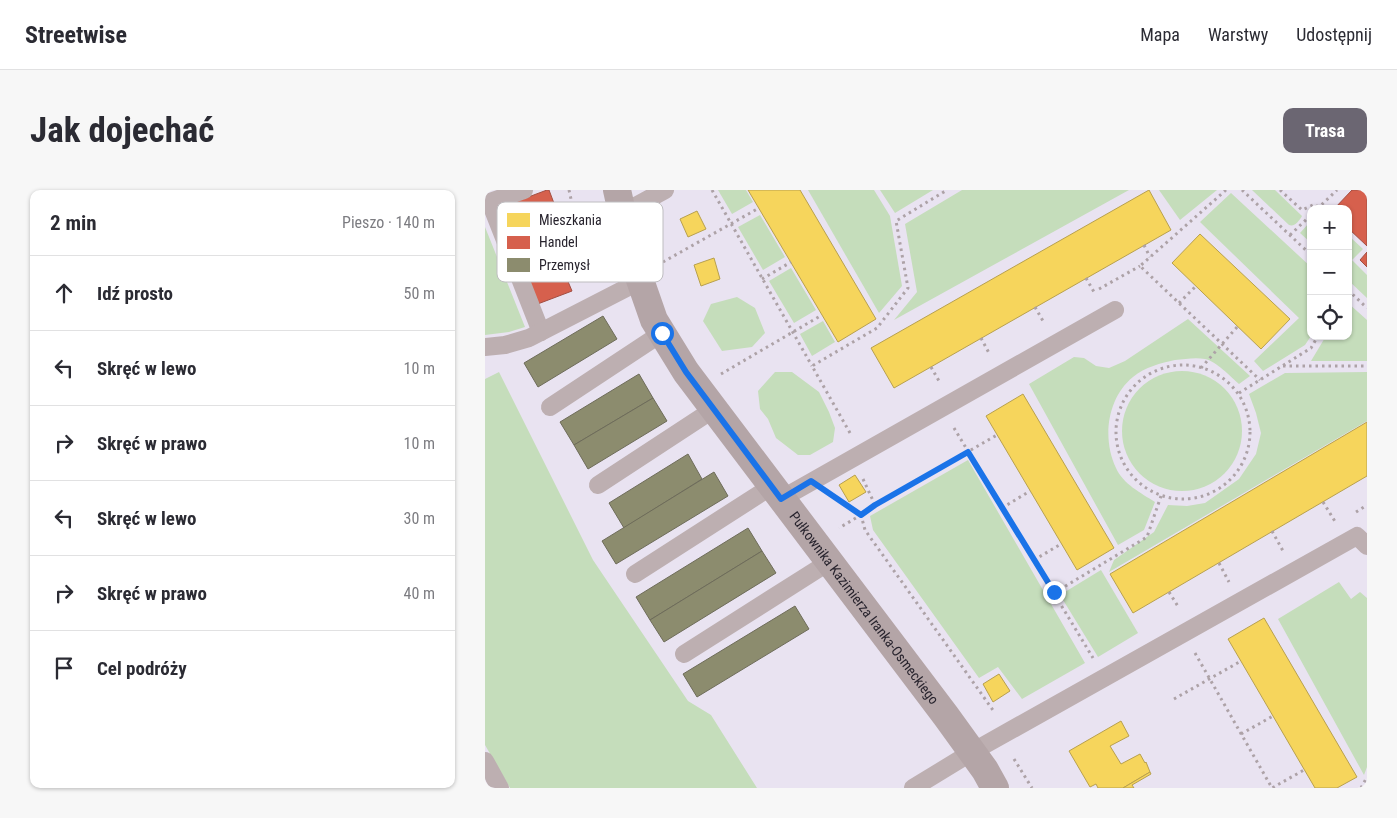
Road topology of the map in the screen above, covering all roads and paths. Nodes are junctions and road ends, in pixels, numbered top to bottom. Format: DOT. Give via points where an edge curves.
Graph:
graph roads {
  1 [pos="524,190"];
  2 [pos="665,190"];
  3 [pos="712,190"];
  4 [pos="947,190"];
  5 [pos="1226,190"];
  6 [pos="1243,190"];
  7 [pos="1281,190"];
  8 [pos="1337,190"];
  9 [pos="619,202"];
  10 [pos="1321,205"];
  11 [pos="1307,207"];
  12 [pos="759,208"];
  13 [pos="1307,219"];
  14 [pos="497,220"];
  15 [pos="731,224"];
  16 [pos="1290,235"];
  17 [pos="1144,245"];
  18 [pos="1307,251"];
  19 [pos="1150,257"];
  20 [pos="791,262"];
  21 [pos="663,264"];
  22 [pos="1086,278"];
  23 [pos="762,279"];
  24 [pos="521,282"];
  25 [pos="592,282"];
  26 [pos="632,282"];
  27 [pos="640,282"];
  28 [pos="1196,286"];
  29 [pos="1094,292"];
  30 [pos="1352,294"];
  31 [pos="600,302"];
  32 [pos="1179,303"];
  33 [pos="1035,307"];
  34 [pos="1367,308"];
  35 [pos="1115,310"];
  36 [pos="822,315"];
  37 [pos="1043,321"];
  38 [pos="1238,326"];
  39 [pos="541,332"];
  40 [pos="793,332"];
  41 [pos="662,333"];
  42 [pos="981,338"];
  43 [pos="1316,340"];
  44 [pos="1222,344"];
  45 [pos="485,347"];
  46 [pos="989,352"];
  47 [pos="812,366"];
  48 [pos="1281,366"];
  49 [pos="1367,366"];
  50 [pos="931,367"];
  51 [pos="1201,368"];
  52 [pos="1260,380"];
  53 [pos="939,381"];
  54 [pos="1239,393"];
  55 [pos="706,398"];
  56 [pos="550,407"];
  57 [pos="941,407"];
  58 [pos="997,435"];
  59 [pos="968,452"];
  60 [pos="852,458"];
  61 [pos="811,481"];
  62 [pos="598,486"];
  63 [pos="1030,491"];
  64 [pos="776,492"];
  65 [pos="1161,496"];
  66 [pos="1323,502"];
  67 [pos="875,505"];
  68 [pos="1367,506"];
  69 [pos="1002,508"];
  70 [pos="1352,514"];
  71 [pos="861,515"];
  72 [pos="1344,519"];
  73 [pos="1273,531"];
  74 [pos="1061,544"];
  75 [pos="1367,546"];
  76 [pos="821,552"];
  77 [pos="1285,554"];
  78 [pos="1034,560"];
  79 [pos="1219,563"];
  80 [pos="635,574"];
  81 [pos="1231,585"];
  82 [pos="1054,592"];
  83 [pos="1169,592"];
  84 [pos="1182,613"];
  85 [pos="1184,633"];
  86 [pos="684,654"];
  87 [pos="1241,661"];
  88 [pos="1105,677"];
  89 [pos="1210,679"];
  90 [pos="1175,699"];
  91 [pos="1273,716"];
  92 [pos="999,718"];
  93 [pos="1241,734"];
  94 [pos="1000,736"];
  95 [pos="972,752"];
  96 [pos="485,762"];
  97 [pos="1304,770"];
  98 [pos="1367,777"];
  99 [pos="987,785"];
  100 [pos="500,788"];
  101 [pos="913,788"];
  102 [pos="1032,788"];
  103 [pos="1361,788"];
  1 -- 14 [label="lane" via="490,202"];
  2 -- 9 [label="lane"];
  3 -- 15 [label="path"];
  4 -- 47 [label="path" via="896,221 908,288 877,328"];
  5 -- 19 [label="path"];
  6 -- 16 [label="path"];
  7 -- 11 [label="path" via="1301,210"];
  8 -- 10 [label="path"];
  12 -- 15 [label="path"];
  13 -- 16 [label="path"];
  15 -- 21 [label="path"];
  15 -- 23 [label="path"];
  16 -- 18 [label="path"];
  17 -- 19 [label="path"];
  19 -- 32 [label="path" via="1141,266"];
  20 -- 23 [label="path"];
  22 -- 29 [label="path"];
  23 -- 40 [label="path"];
  24 -- 39 [label="lane"];
  25 -- 31 [label="path"];
  26 -- 31 [label="lane"];
  27 -- 41 [label="street, Pułkownika Kazimierza Iranka-Osmeckiego"];
  28 -- 32 [label="path"];
  30 -- 34 [label="path"];
  31 -- 39 [label="lane"];
  32 -- 44 [label="path"];
  33 -- 37 [label="path"];
  35 -- 57 [label="lane"];
  36 -- 40 [label="path"];
  38 -- 44 [label="path"];
  39 -- 45 [label="lane" via="505,345"];
  40 -- 47 [label="path"];
  40 -- 55 [label="path"];
  41 -- 55 [label="street, Pułkownika Kazimierza Iranka-Osmeckiego"];
  41 -- 56 [label="lane"];
  42 -- 46 [label="path"];
  43 -- 48 [label="path" via="1311,348"];
  44 -- 51 [label="path"];
  44 -- 52 [label="path"];
  47 -- 60 [label="path" via="849,432"];
  48 -- 49 [label="path"];
  48 -- 52 [label="path"];
  50 -- 53 [label="path"];
  51 -- 54 [label="path" via="1218,374"];
  51 -- 65 [label="path" via="1191,365 1163,367 1138,381 1121,404 1115,432 1121,459 1137,482"];
  52 -- 54 [label="path"];
  54 -- 65 [label="path" via="1250,419 1250,447 1238,473 1217,492 1189,500"];
  55 -- 62 [label="lane"];
  55 -- 64 [label="street, Pułkownika Kazimierza Iranka-Osmeckiego"];
  57 -- 59 [label="path"];
  57 -- 60 [label="lane"];
  58 -- 59 [label="path"];
  59 -- 67 [label="path"];
  59 -- 69 [label="path"];
  60 -- 61 [label="lane"];
  60 -- 67 [label="path"];
  61 -- 64 [label="lane"];
  61 -- 71 [label="path"];
  63 -- 69 [label="path"];
  64 -- 76 [label="street, Pułkownika Kazimierza Iranka-Osmeckiego"];
  64 -- 80 [label="lane"];
  65 -- 82 [label="path" via="1147,537"];
  66 -- 72 [label="path" via="1336,523"];
  67 -- 71 [label="path"];
  68 -- 70 [label="path"];
  69 -- 78 [label="path"];
  71 -- 76 [label="path"];
  71 -- 92 [label="path" via="865,530"];
  73 -- 77 [label="path"];
  74 -- 78 [label="path"];
  75 -- 85 [label="lane" via="1357,536"];
  76 -- 86 [label="lane"];
  76 -- 95 [label="street, Pułkownika Kazimierza Iranka-Osmeckiego"];
  78 -- 82 [label="path"];
  79 -- 81 [label="path"];
  82 -- 88 [label="path"];
  83 -- 84 [label="path"];
  85 -- 88 [label="lane"];
  85 -- 89 [label="path"];
  87 -- 89 [label="path"];
  88 -- 94 [label="lane"];
  89 -- 90 [label="path"];
  89 -- 93 [label="path"];
  91 -- 93 [label="path"];
  93 -- 97 [label="path" via="1272,788"];
  94 -- 95 [label="lane"];
  94 -- 102 [label="path"];
  95 -- 99 [label="street, Pułkownika Kazimierza Iranka-Osmeckiego"];
  95 -- 101 [label="lane"];
  96 -- 100 [label="lane"];
  98 -- 103 [label="path"];
}
